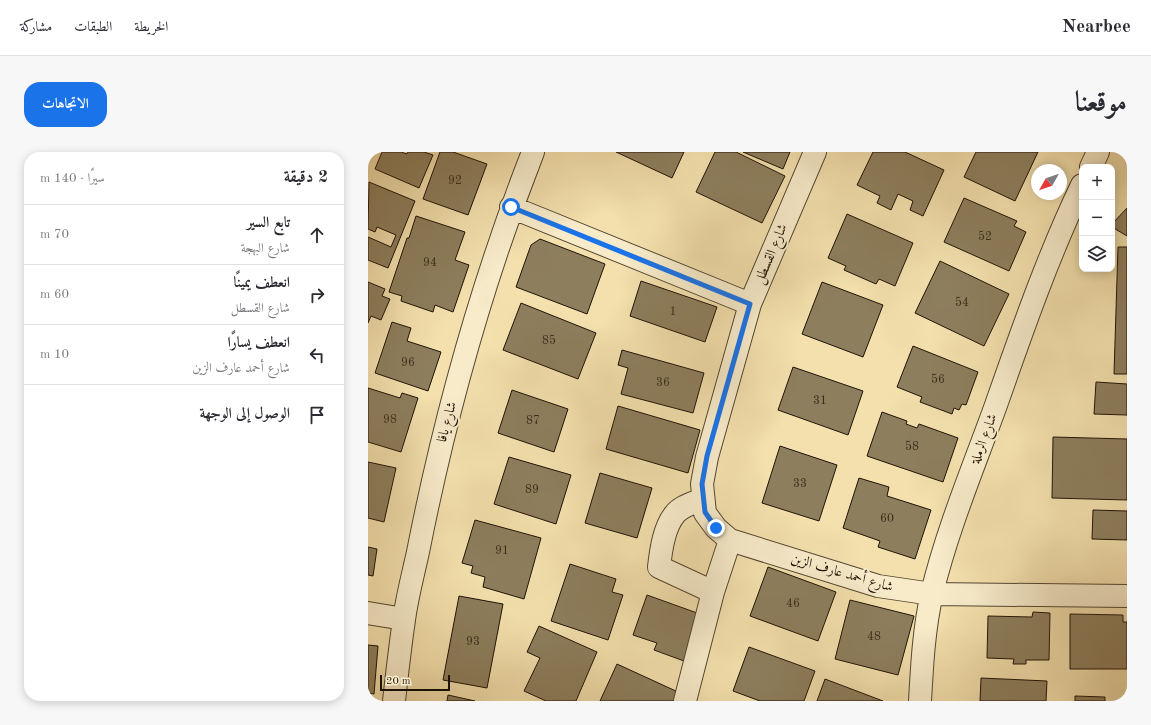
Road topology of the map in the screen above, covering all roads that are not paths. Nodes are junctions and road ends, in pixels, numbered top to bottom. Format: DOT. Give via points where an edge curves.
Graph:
graph roads {
  1 [pos="533,152"];
  2 [pos="815,152"];
  3 [pos="1098,152"];
  4 [pos="1092,164"];
  5 [pos="1079,192"];
  6 [pos="511,207"];
  7 [pos="750,304"];
  8 [pos="702,499"];
  9 [pos="730,540"];
  10 [pos="714,592"];
  11 [pos="932,594"];
  12 [pos="1127,596"];
  13 [pos="368,613"];
  14 [pos="404,619"];
  15 [pos="394,701"];
  16 [pos="685,701"];
  17 [pos="920,701"];
  1 -- 6 [label="street, شارع يافا"];
  2 -- 7 [label="street, شارع القسطل"];
  3 -- 4 [label="street"];
  5 -- 11 [label="street, شارع الرملة" via="1020,337"];
  6 -- 7 [label="street"];
  6 -- 14 [label="street, شارع يافا" via="481,299 443,436"];
  7 -- 8 [label="street, شارع القسطل" via="707,456"];
  8 -- 9 [label="street, شارع أحمد عارف الزين" via="705,512 712,523"];
  8 -- 10 [label="street" via="675,514 663,544 659,567"];
  9 -- 10 [label="street"];
  9 -- 11 [label="street, شارع أحمد عارف الزين" via="878,586"];
  10 -- 16 [label="street"];
  11 -- 12 [label="street, شارع أحمد عارف الزين"];
  11 -- 17 [label="street, شارع الرملة" via="922,658"];
  13 -- 14 [label="street"];
  14 -- 15 [label="street, شارع يافا"];
}
